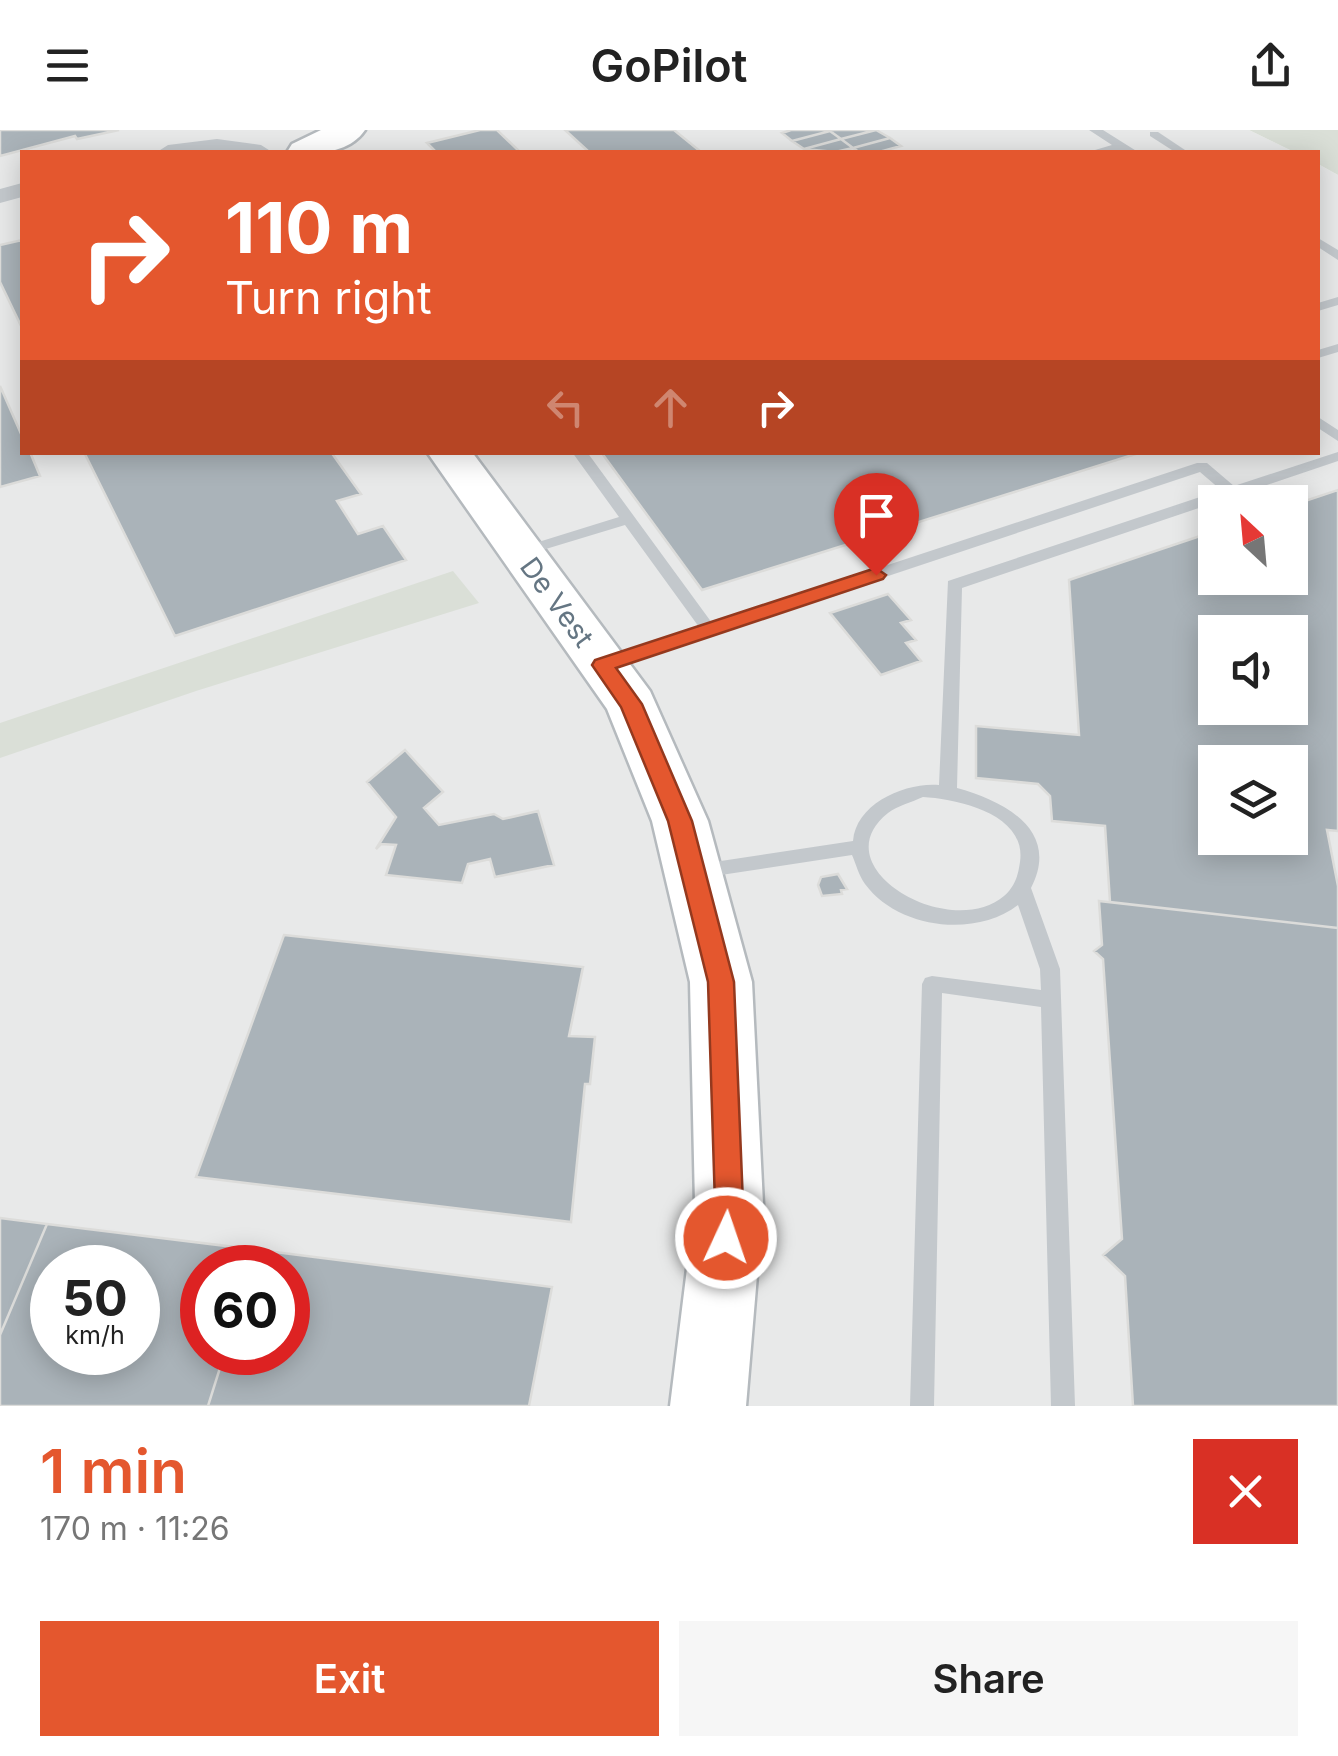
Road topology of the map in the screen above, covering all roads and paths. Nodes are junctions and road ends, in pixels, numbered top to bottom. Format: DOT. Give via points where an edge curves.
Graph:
graph roads {
  1 [pos="315,130"];
  2 [pos="348,130"];
  3 [pos="1095,130"];
  4 [pos="1154,134"];
  5 [pos="1127,149"];
  6 [pos="185,150"];
  7 [pos="247,150"];
  8 [pos="295,150"];
  9 [pos="309,150"];
  10 [pos="1179,150"];
  11 [pos="451,455"];
  12 [pos="581,455"];
  13 [pos="1338,456"];
  14 [pos="1224,485"];
  15 [pos="1253,485"];
  16 [pos="1198,503"];
  17 [pos="628,519"];
  18 [pos="521,552"];
  19 [pos="943,552"];
  20 [pos="969,580"];
  21 [pos="709,630"];
  22 [pos="602,665"];
  23 [pos="948,790"];
  24 [pos="859,847"];
  25 [pos="693,872"];
  26 [pos="1022,889"];
  27 [pos="1051,1000"];
  28 [pos="708,1406"];
  29 [pos="922,1406"];
  30 [pos="1063,1406"];
  1 -- 8 [label="main road"];
  2 -- 9 [label="main road"];
  3 -- 5 [label="lane"];
  4 -- 10 [label="lane"];
  6 -- 7 [label="street"];
  11 -- 18 [label="main road, De Vest"];
  12 -- 17 [label="lane"];
  13 -- 15 [label="lane"];
  14 -- 19 [label="lane" via="1202,466"];
  16 -- 20 [label="lane"];
  17 -- 18 [label="lane"];
  17 -- 21 [label="lane"];
  18 -- 22 [label="main road, De Vest"];
  19 -- 20 [label="lane"];
  19 -- 21 [label="lane"];
  20 -- 23 [label="lane" via="954,585"];
  21 -- 22 [label="lane"];
  22 -- 25 [label="main road, De Vest" via="631,704 680,821"];
  23 -- 24 [label="lane" via="897,796 877,808"];
  23 -- 26 [label="lane" via="999,809 1017,826 1030,869"];
  24 -- 25 [label="lane"];
  24 -- 26 [label="lane" via="875,886 922,915 980,917"];
  25 -- 28 [label="main road, De Vest" via="721,982 729,1204"];
  26 -- 27 [label="lane" via="1050,968"];
  27 -- 29 [label="lane" via="932,984"];
  27 -- 30 [label="lane"];
}
